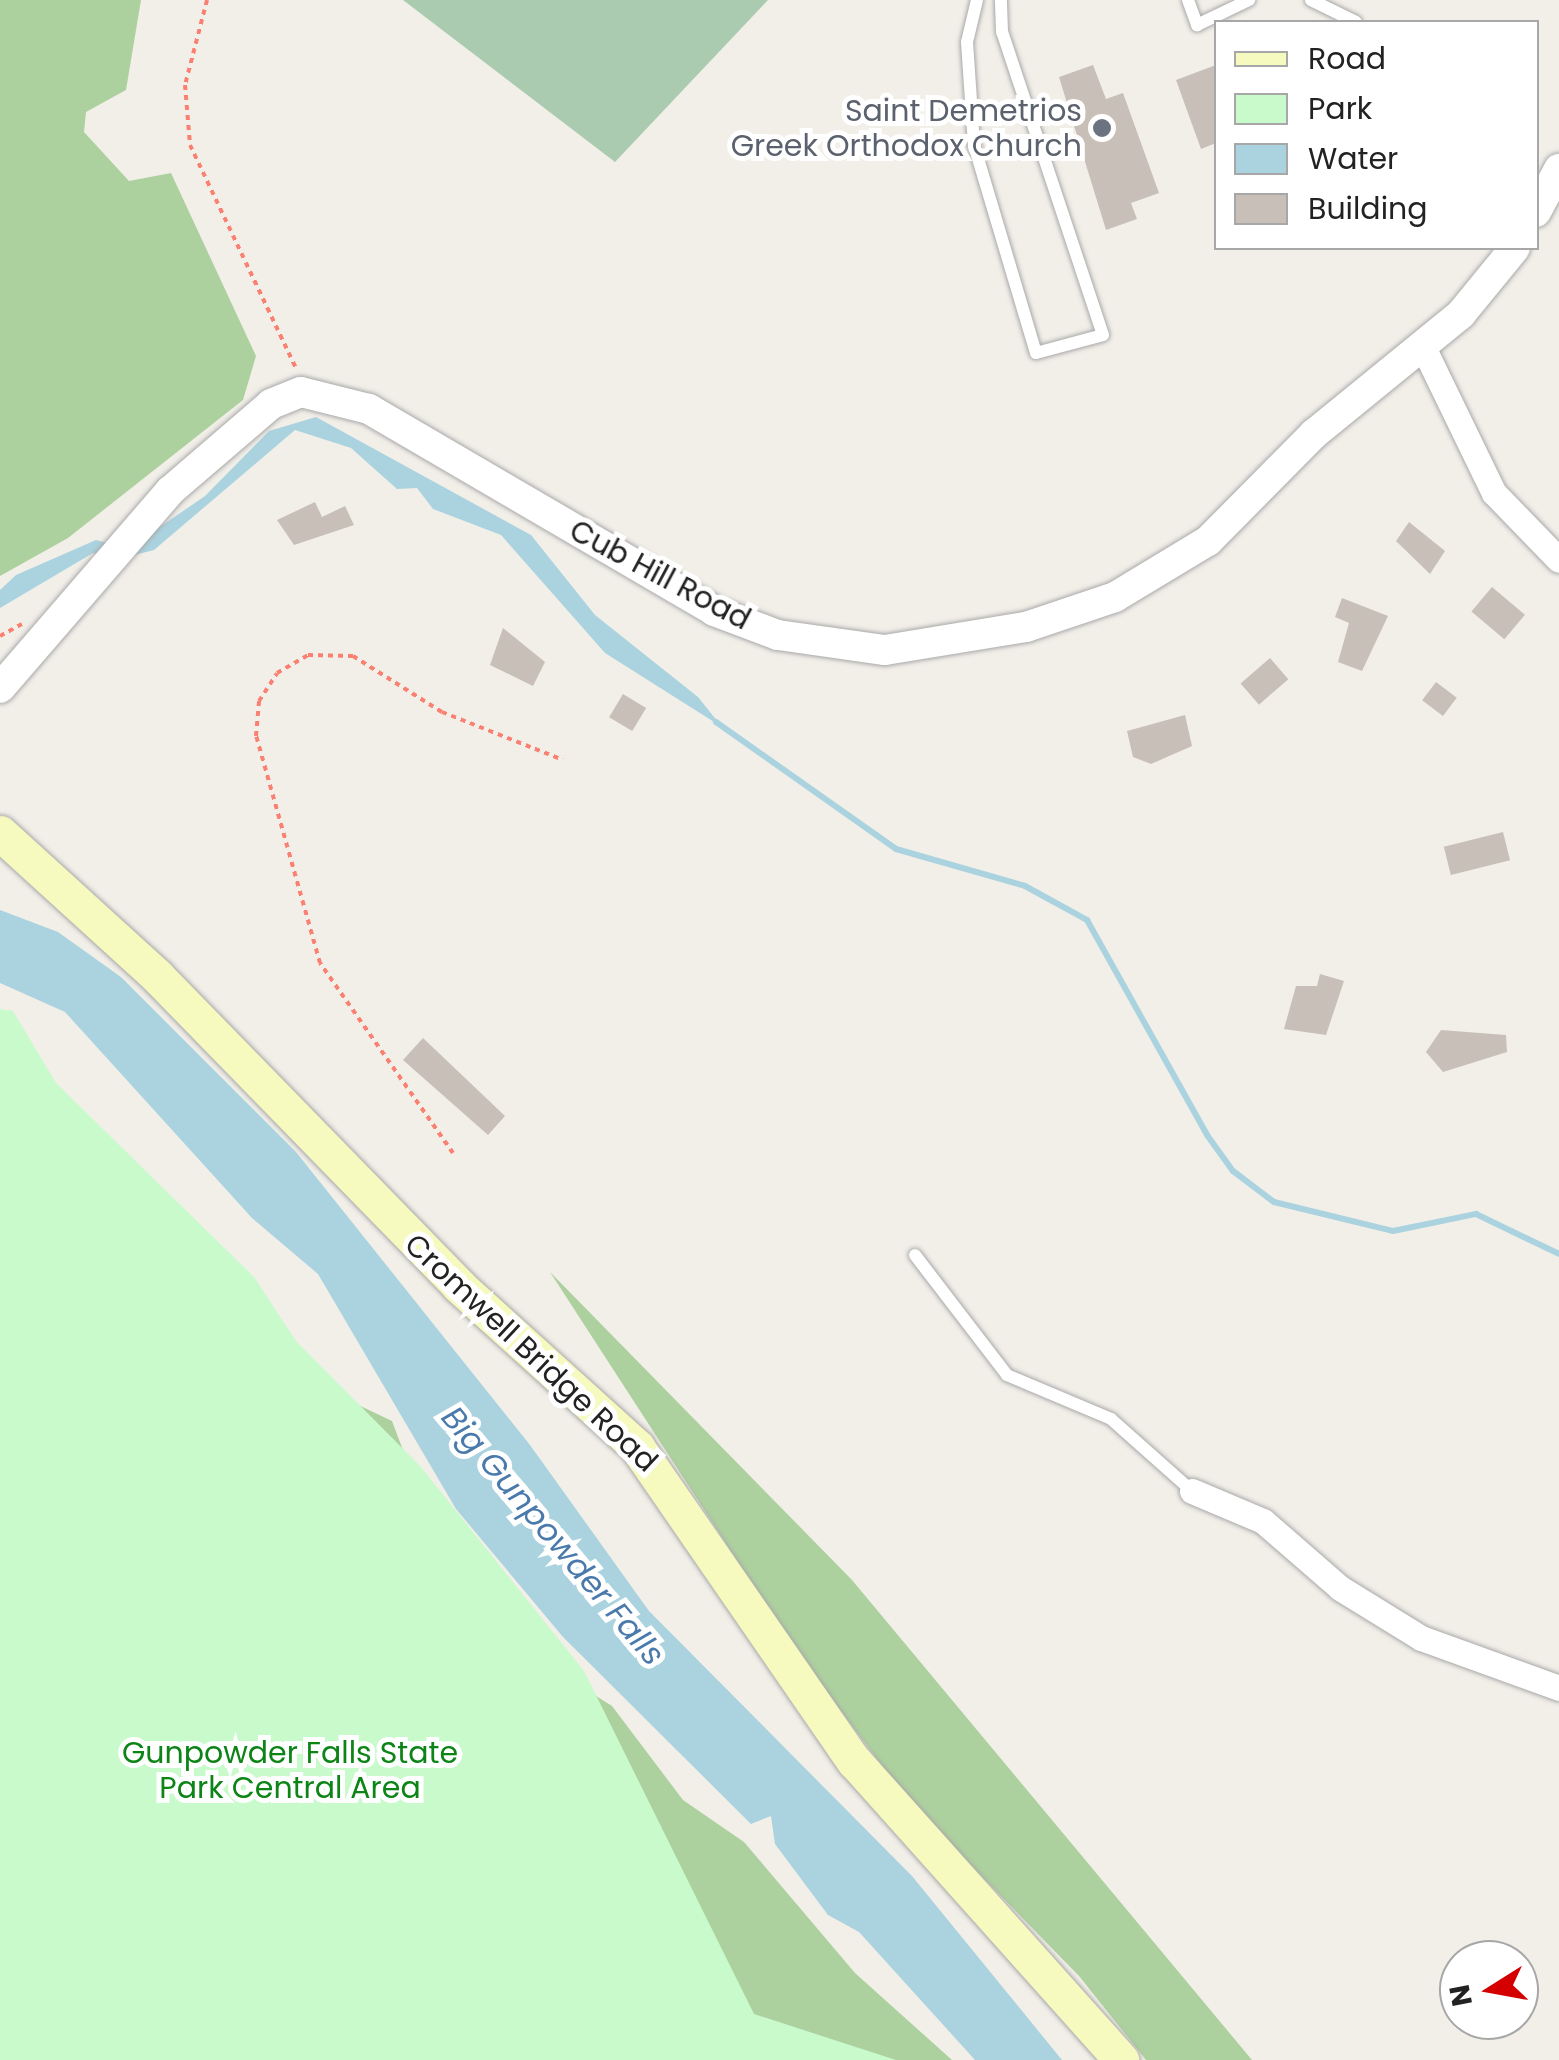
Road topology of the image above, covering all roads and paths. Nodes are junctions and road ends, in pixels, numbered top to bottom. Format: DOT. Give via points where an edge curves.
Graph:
graph roads {
  1 [pos="208,0"];
  2 [pos="977,0"];
  3 [pos="1001,0"];
  4 [pos="1188,0"];
  5 [pos="1249,0"];
  6 [pos="1311,0"];
  7 [pos="1352,20"];
  8 [pos="1559,169"];
  9 [pos="1539,204"];
  10 [pos="1513,250"];
  11 [pos="1423,347"];
  12 [pos="322,393"];
  13 [pos="1559,560"];
  14 [pos="0,688"];
  15 [pos="564,760"];
  16 [pos="7,833"];
  17 [pos="454,1154"];
  18 [pos="915,1256"];
  19 [pos="1192,1492"];
  20 [pos="1559,1688"];
  21 [pos="1122,2060"];
  1 -- 12 [label="path" via="185,85 190,145 293,354"];
  2 -- 3 [label="lane" via="967,42 974,146 1036,352 1103,335 1002,32"];
  4 -- 5 [label="lane" via="1198,25"];
  6 -- 7 [label="lane"];
  8 -- 9 [label="street"];
  10 -- 11 [label="street, Cub Hill Road"];
  11 -- 12 [label="street, Cub Hill Road" via="1314,434 1220,531 1147,581 1026,627 885,650 815,644 714,611"];
  11 -- 13 [label="street" via="1494,494"];
  12 -- 14 [label="street" via="246,423 114,549"];
  15 -- 17 [label="path" via="442,712 353,656 308,655 277,673 259,701 256,736 320,962"];
  16 -- 21 [label="main road, Cromwell Bridge Road" via="459,1286 638,1448 843,1747"];
  18 -- 19 [label="lane" via="1007,1376 1111,1420"];
  19 -- 20 [label="street" via="1263,1522 1340,1588 1420,1638"];
}
